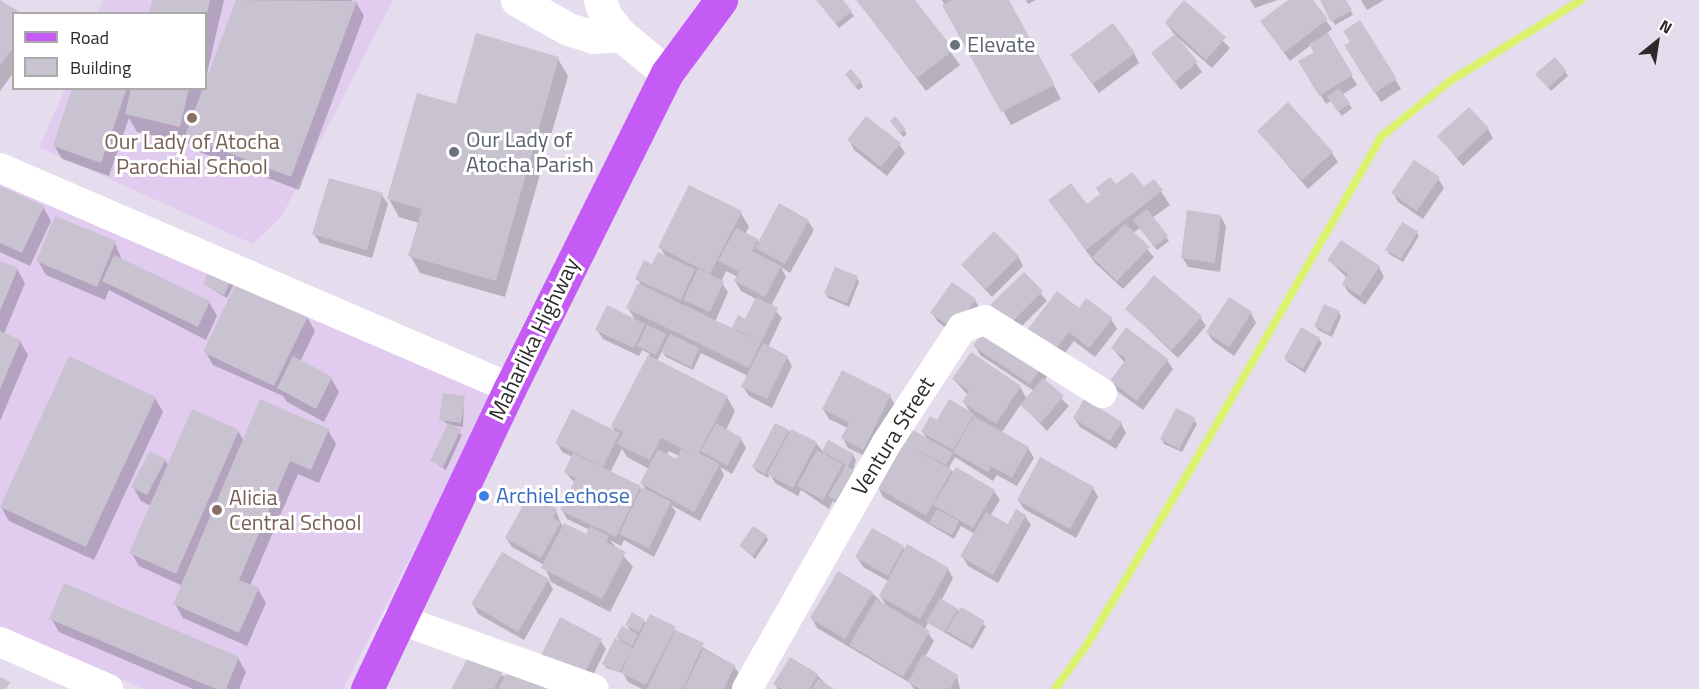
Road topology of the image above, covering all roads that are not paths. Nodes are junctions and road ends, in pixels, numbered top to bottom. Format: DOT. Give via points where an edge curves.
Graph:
graph roads {
  1 [pos="517,0"];
  2 [pos="600,0"];
  3 [pos="721,0"];
  4 [pos="621,34"];
  5 [pos="667,73"];
  6 [pos="0,168"];
  7 [pos="510,388"];
  8 [pos="1102,393"];
  9 [pos="398,619"];
  10 [pos="0,642"];
  11 [pos="108,689"];
  12 [pos="366,689"];
  13 [pos="594,689"];
  14 [pos="747,689"];
  1 -- 4 [label="main road" via="568,29 594,37"];
  2 -- 4 [label="main road" via="606,17"];
  3 -- 5 [label="main road, Maharlika Highway"];
  4 -- 5 [label="main road"];
  5 -- 7 [label="main road, Maharlika Highway"];
  6 -- 7 [label="street"];
  7 -- 9 [label="main road, Maharlika Highway"];
  8 -- 14 [label="street, Ventura Street" via="985,320 962,328 886,444"];
  9 -- 12 [label="main road, Maharlika Highway"];
  9 -- 13 [label="street"];
  10 -- 11 [label="street"];
}
